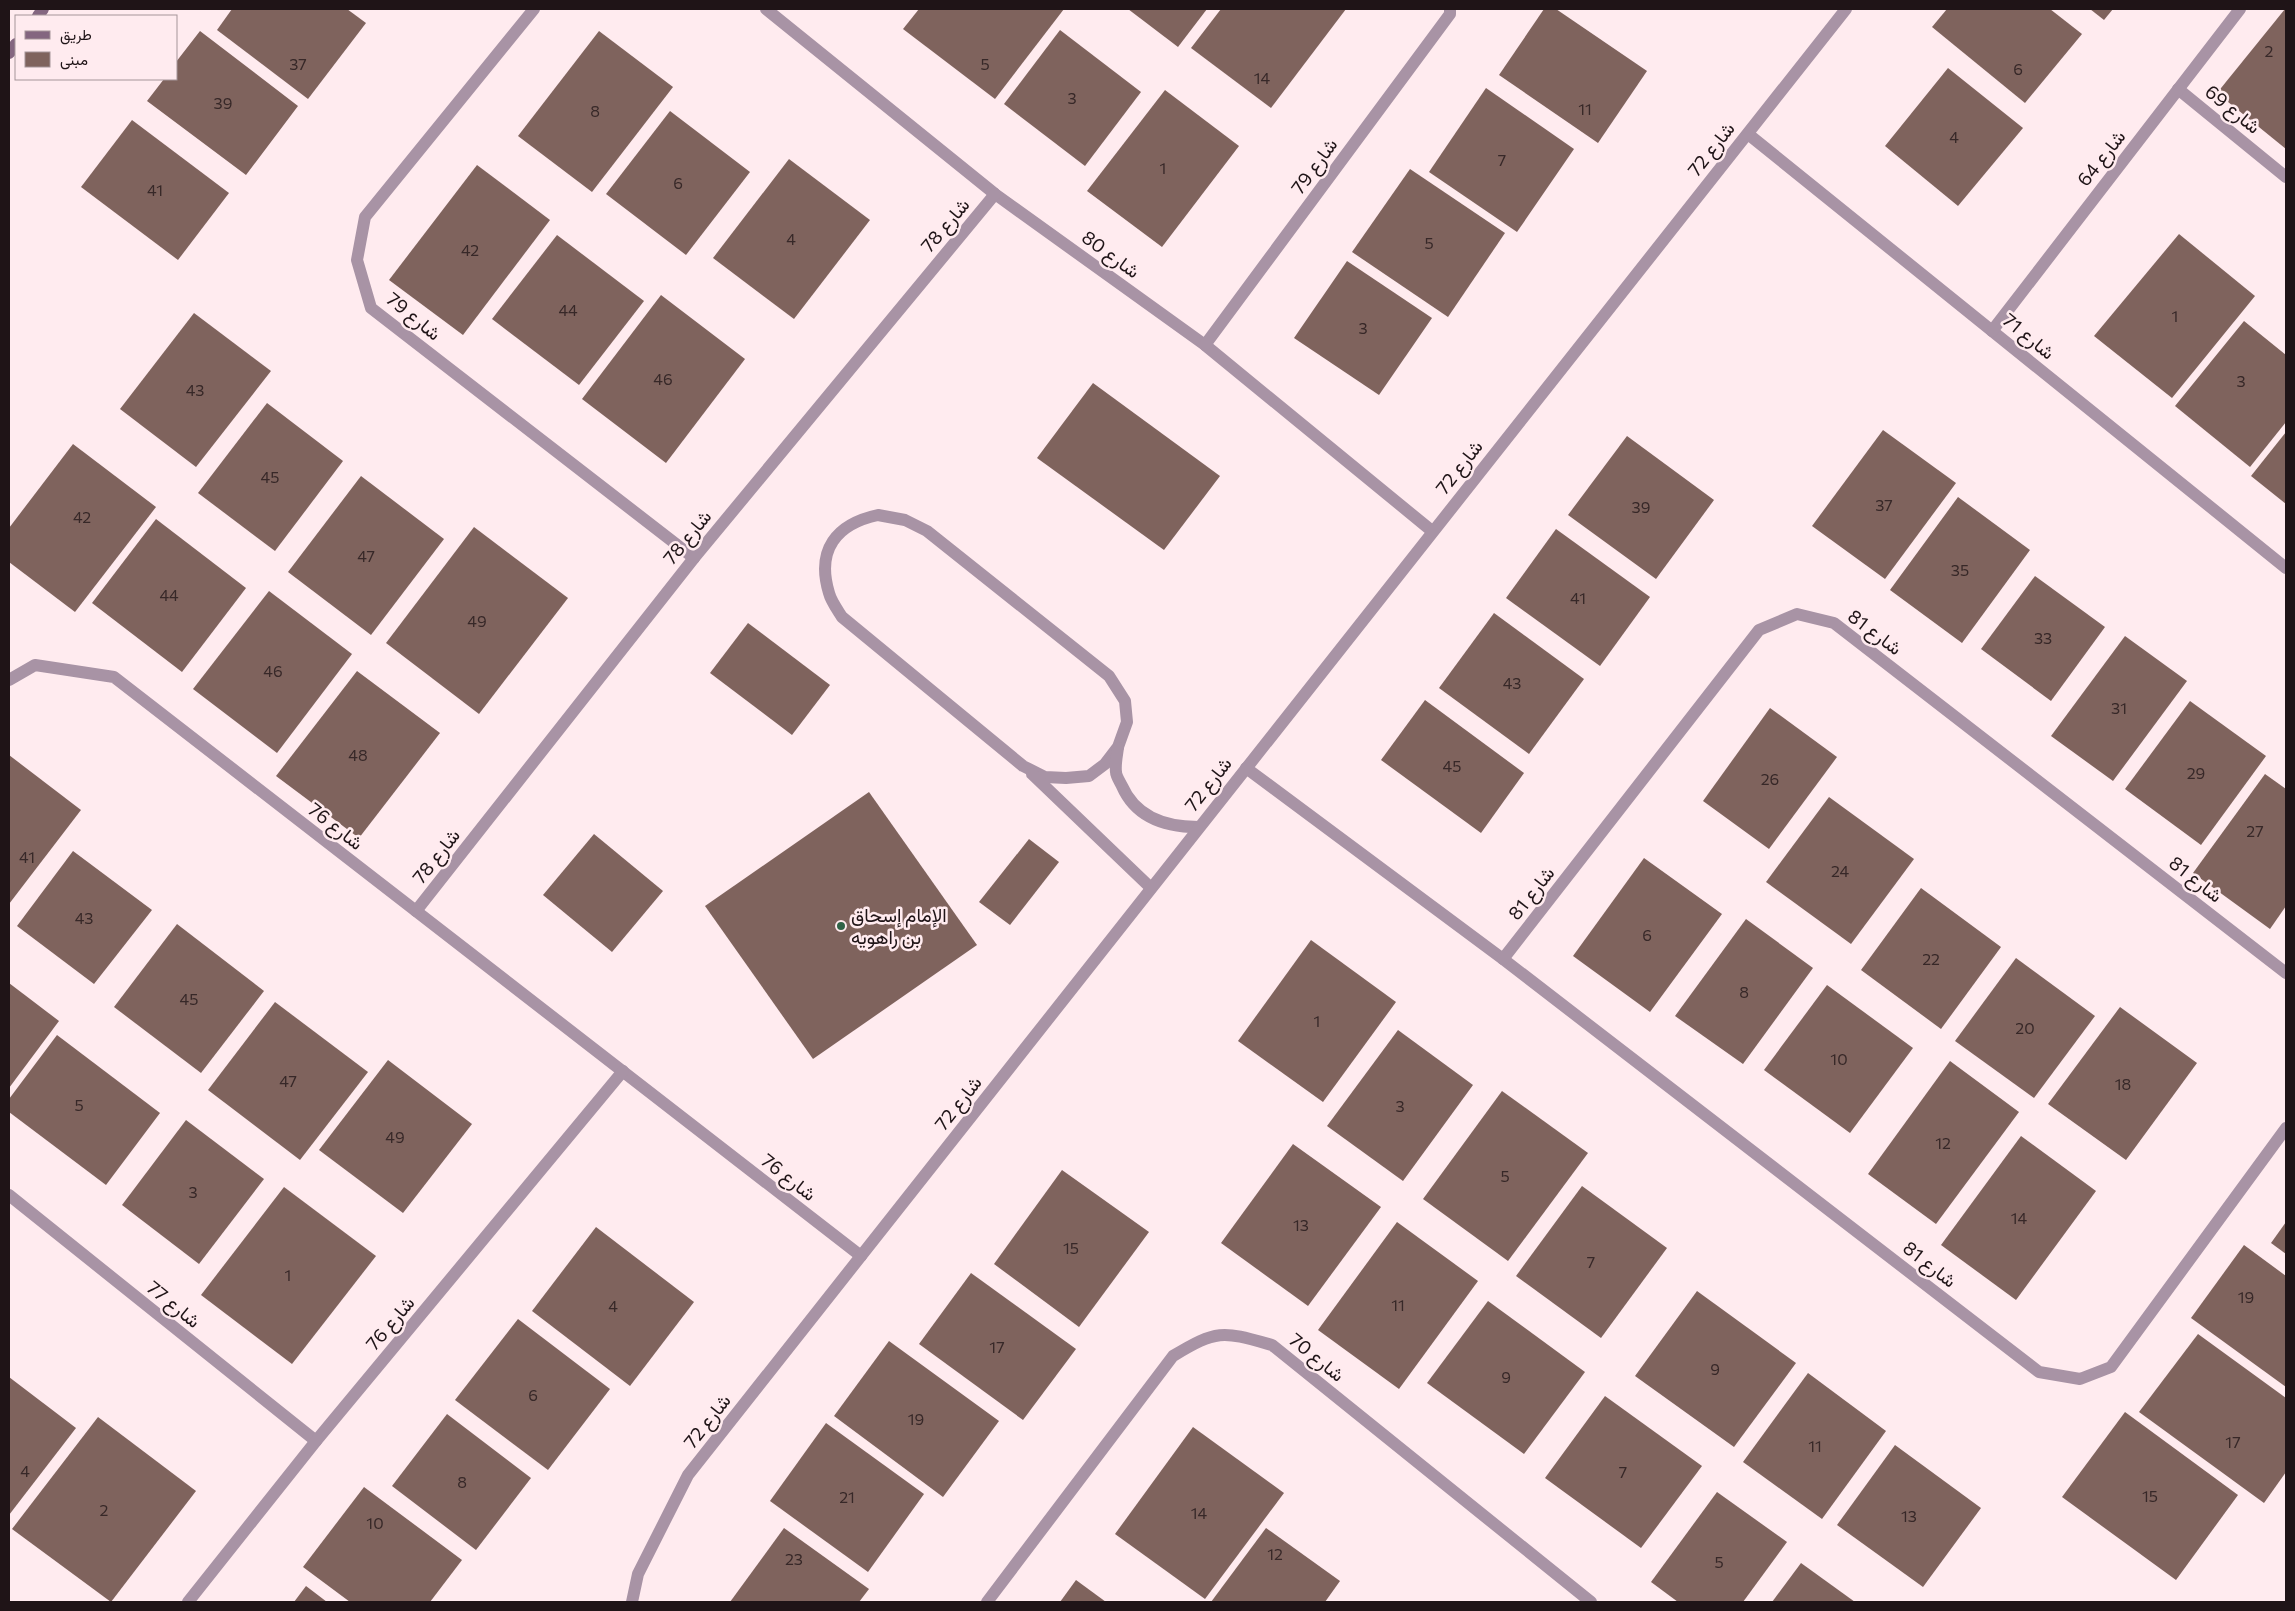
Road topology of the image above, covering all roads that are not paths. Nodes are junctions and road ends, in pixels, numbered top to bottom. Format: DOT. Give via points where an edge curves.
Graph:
graph roads {
  1 [pos="534,9"];
  2 [pos="766,9"];
  3 [pos="1450,9"];
  4 [pos="1846,9"];
  5 [pos="2240,9"];
  6 [pos="2178,89"];
  7 [pos="1748,134"];
  8 [pos="2286,177"];
  9 [pos="995,194"];
  10 [pos="1992,331"];
  11 [pos="1205,345"];
  12 [pos="1432,531"];
  13 [pos="694,558"];
  14 [pos="2286,568"];
  15 [pos="9,680"];
  16 [pos="1118,747"];
  17 [pos="1023,766"];
  18 [pos="1246,768"];
  19 [pos="1198,827"];
  20 [pos="1151,888"];
  21 [pos="416,911"];
  22 [pos="1503,959"];
  23 [pos="2286,973"];
  24 [pos="623,1071"];
  25 [pos="2286,1128"];
  26 [pos="9,1195"];
  27 [pos="861,1256"];
  28 [pos="316,1441"];
  29 [pos="188,1602"];
  30 [pos="632,1602"];
  31 [pos="987,1602"];
  32 [pos="1591,1602"];
  1 -- 13 [label="street, شارع 79" via="365,217 357,260 371,308"];
  2 -- 9 [label="street, شارع 80"];
  3 -- 11 [label="street, شارع 79" via="1450,14"];
  4 -- 7 [label="street, شارع 72"];
  5 -- 6 [label="street, شارع 64"];
  6 -- 8 [label="street, شارع 69"];
  6 -- 10 [label="street, شارع 64"];
  7 -- 10 [label="street, شارع 71"];
  7 -- 12 [label="street, شارع 72"];
  9 -- 11 [label="street, شارع 80"];
  9 -- 13 [label="street, شارع 78"];
  10 -- 14 [label="street, شارع 71"];
  11 -- 12 [label="street, شارع 80"];
  12 -- 18 [label="street, شارع 72"];
  13 -- 21 [label="street, شارع 78"];
  15 -- 21 [label="street, شارع 76" via="36,665 114,678"];
  16 -- 17 [label="street" via="1105,764 1089,776 1045,777"];
  16 -- 17 [label="street" via="1127,722 1125,701 1109,676 927,530 905,520 878,515 857,519 840,530 829,548 825,569 829,594 842,617"];
  16 -- 19 [label="street" via="1116,772 1126,795 1138,809 1156,821 1176,827"];
  17 -- 20 [label="street"];
  18 -- 19 [label="street, شارع 72"];
  18 -- 22 [label="street, شارع 81"];
  19 -- 20 [label="street, شارع 72"];
  20 -- 27 [label="street, شارع 72"];
  21 -- 24 [label="street, شارع 76"];
  22 -- 23 [label="street, شارع 81" via="1759,630 1797,614 1834,623"];
  22 -- 25 [label="street, شارع 81" via="2039,1372 2080,1379 2111,1367"];
  24 -- 27 [label="street, شارع 76"];
  24 -- 28 [label="street, شارع 76"];
  26 -- 28 [label="street, شارع 77"];
  27 -- 30 [label="street, شارع 72" via="688,1475 638,1574"];
  28 -- 29 [label="street, شارع 76"];
  31 -- 32 [label="street, شارع 70" via="1173,1356 1203,1338 1226,1333 1272,1345"];
}
